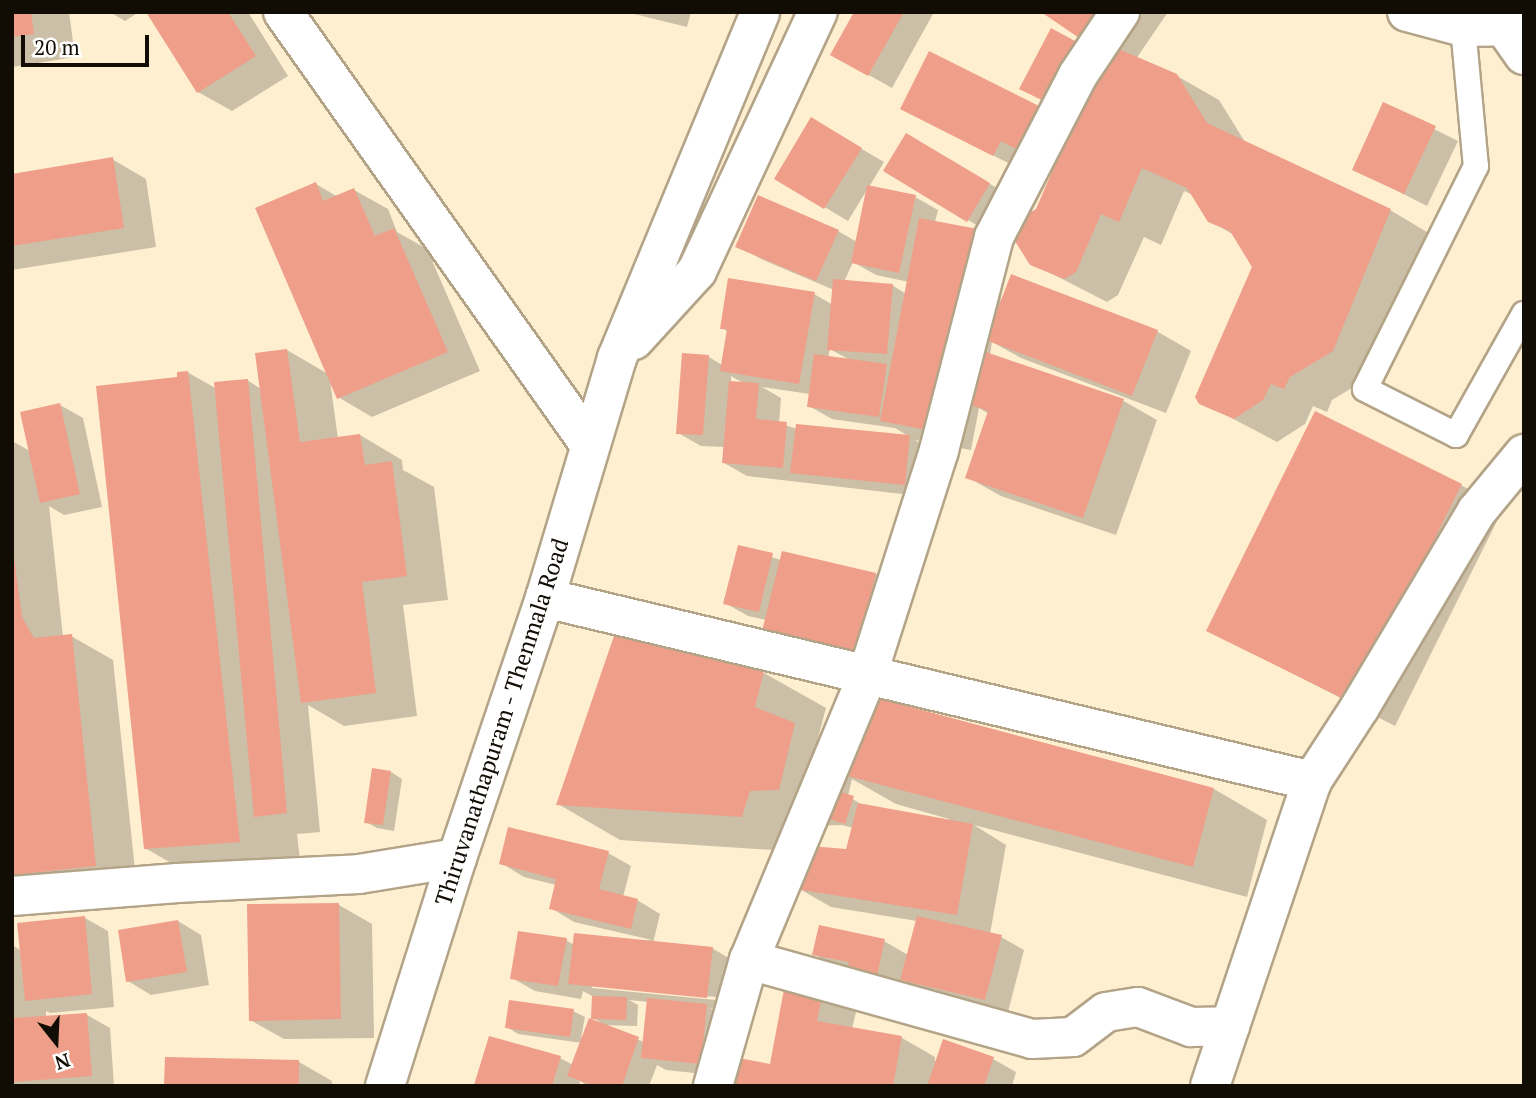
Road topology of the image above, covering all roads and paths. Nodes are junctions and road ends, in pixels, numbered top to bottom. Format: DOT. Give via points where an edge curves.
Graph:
graph roads {
  1 [pos="283,12"];
  2 [pos="760,12"];
  3 [pos="818,12"];
  4 [pos="1120,12"];
  5 [pos="1407,12"];
  6 [pos="1463,27"];
  7 [pos="1517,36"];
  8 [pos="1524,314"];
  9 [pos="617,358"];
  10 [pos="590,445"];
  11 [pos="1524,454"];
  12 [pos="545,598"];
  13 [pos="867,676"];
  14 [pos="1312,781"];
  15 [pos="457,858"];
  16 [pos="12,895"];
  17 [pos="749,960"];
  18 [pos="1230,1026"];
  19 [pos="385,1086"];
  20 [pos="713,1086"];
  21 [pos="1210,1086"];
  1 -- 10 [label="street"];
  2 -- 9 [label="street, Thiruvanathapuram - Thenmala Road"];
  3 -- 9 [label="street" via="697,271"];
  4 -- 13 [label="street" via="1079,75 994,237 939,450"];
  5 -- 6 [label="street"];
  6 -- 7 [label="street"];
  6 -- 8 [label="lane" via="1476,166 1365,389 1456,435"];
  9 -- 10 [label="street, Thiruvanathapuram - Thenmala Road"];
  10 -- 12 [label="street, Thiruvanathapuram - Thenmala Road"];
  11 -- 14 [label="street" via="1476,511"];
  12 -- 13 [label="street"];
  12 -- 15 [label="street, Thiruvanathapuram - Thenmala Road"];
  13 -- 14 [label="street"];
  13 -- 17 [label="street"];
  14 -- 18 [label="street"];
  15 -- 16 [label="street" via="359,874"];
  15 -- 19 [label="street, Thiruvanathapuram - Thenmala Road"];
  17 -- 18 [label="street" via="1032,1039 1073,1037 1106,1012 1138,1007 1191,1027"];
  17 -- 20 [label="street"];
  18 -- 21 [label="street"];
}
